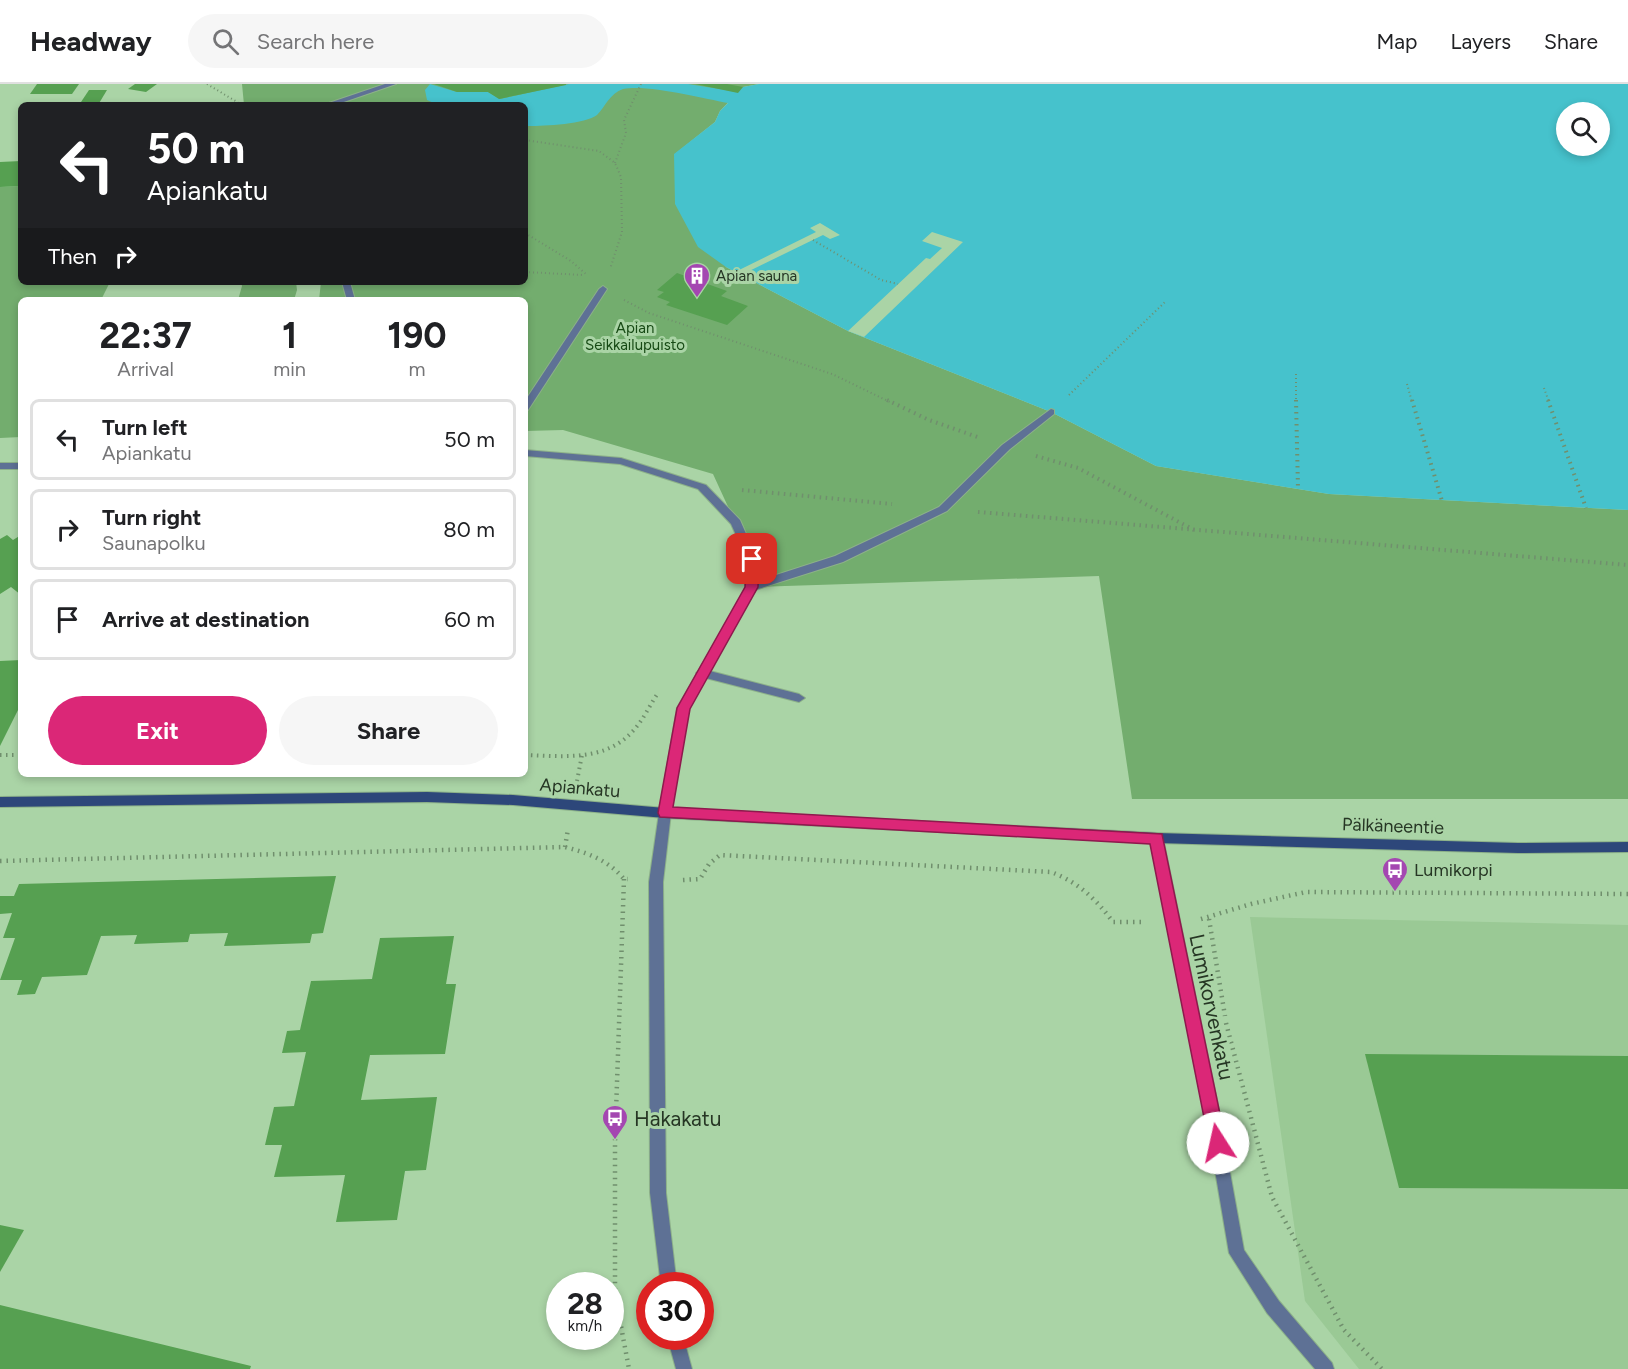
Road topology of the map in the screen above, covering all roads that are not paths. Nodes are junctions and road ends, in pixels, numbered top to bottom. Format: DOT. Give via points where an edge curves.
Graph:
graph roads {
  1 [pos="392,84"];
  2 [pos="336,102"];
  3 [pos="603,289"];
  4 [pos="528,403"];
  5 [pos="1051,412"];
  6 [pos="528,453"];
  7 [pos="0,466"];
  8 [pos="18,466"];
  9 [pos="752,587"];
  10 [pos="702,673"];
  11 [pos="799,698"];
  12 [pos="0,802"];
  13 [pos="665,813"];
  14 [pos="1156,838"];
  15 [pos="1628,847"];
  16 [pos="667,1272"];
  17 [pos="679,1350"];
  18 [pos="684,1369"];
  19 [pos="1326,1369"];
  1 -- 2 [label="street"];
  3 -- 4 [label="street"];
  5 -- 9 [label="street" via="1006,447 943,509 839,559"];
  6 -- 9 [label="street" via="621,461 702,487 736,522 752,559"];
  7 -- 8 [label="street"];
  9 -- 10 [label="street"];
  10 -- 11 [label="street"];
  10 -- 13 [label="street" via="683,708"];
  12 -- 13 [label="main road, Apiankatu" via="427,797"];
  13 -- 14 [label="main road, Apiankatu"];
  13 -- 16 [label="street" via="656,882 658,1193"];
  14 -- 15 [label="main road, Pälkäneentie" via="1518,848"];
  14 -- 19 [label="street, Lumikorvenkatu" via="1237,1252 1273,1307"];
  17 -- 18 [label="street"];
}
